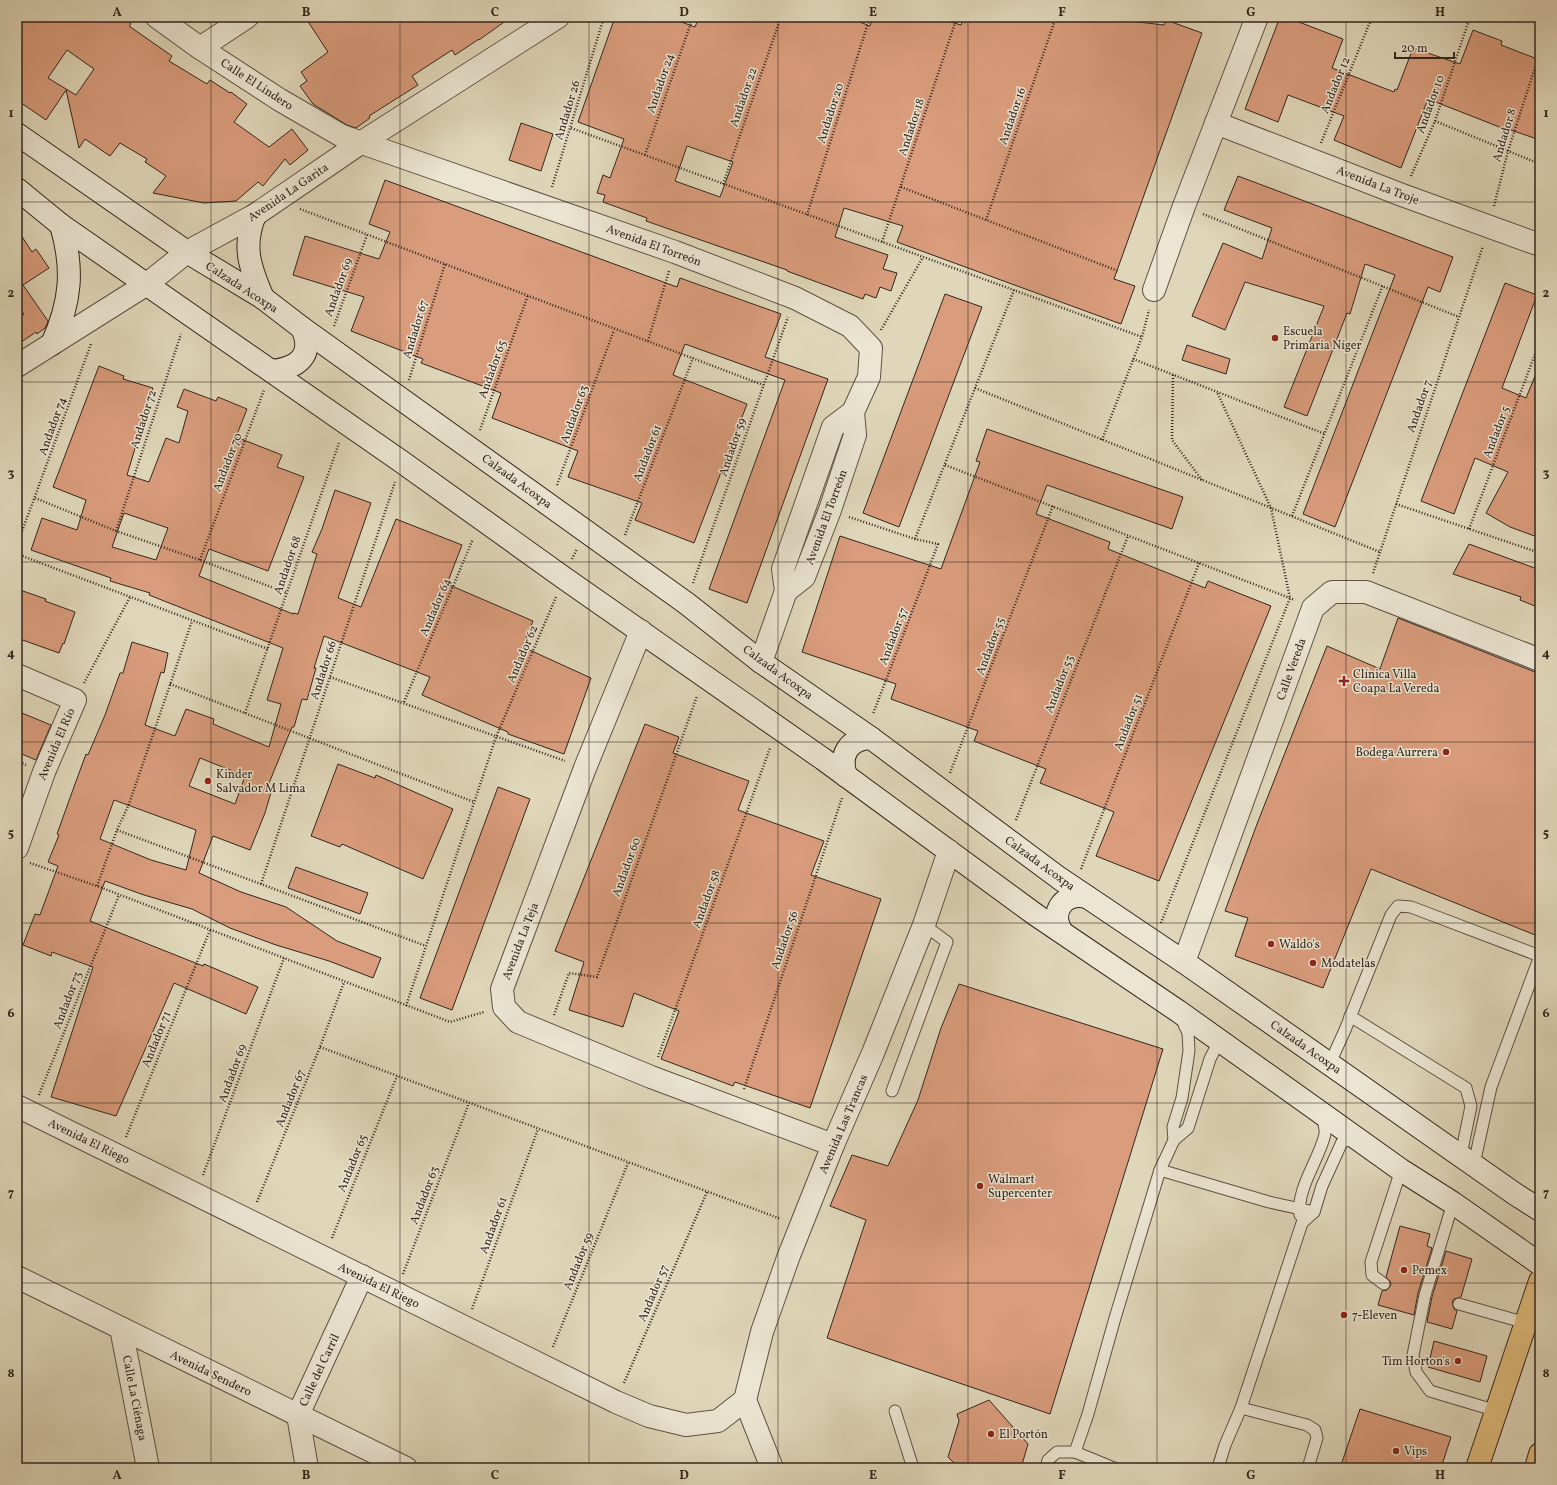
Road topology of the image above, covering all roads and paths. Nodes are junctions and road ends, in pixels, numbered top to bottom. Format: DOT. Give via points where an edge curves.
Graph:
graph roads {
  1 [pos="157,17"];
  2 [pos="247,17"];
  3 [pos="558,17"];
  4 [pos="604,17"];
  5 [pos="693,17"];
  6 [pos="781,17"];
  7 [pos="870,17"];
  8 [pos="957,17"];
  9 [pos="1056,17"];
  10 [pos="1257,17"];
  11 [pos="1372,17"];
  12 [pos="1470,17"];
  13 [pos="200,48"];
  14 [pos="1540,52"];
  15 [pos="1435,121"];
  16 [pos="1216,123"];
  17 [pos="571,128"];
  18 [pos="17,134"];
  19 [pos="362,142"];
  20 [pos="1508,151"];
  21 [pos="644,155"];
  22 [pos="1314,160"];
  23 [pos="1540,164"];
  24 [pos="722,184"];
  25 [pos="901,188"];
  26 [pos="17,189"];
  27 [pos="1402,195"];
  28 [pos="278,200"];
  29 [pos="1184,206"];
  30 [pos="545,207"];
  31 [pos="255,215"];
  32 [pos="807,215"];
  33 [pos="986,220"];
  34 [pos="61,225"];
  35 [pos="1490,226"];
  36 [pos="367,234"];
  37 [pos="882,242"];
  38 [pos="1540,245"];
  39 [pos="188,252"];
  40 [pos="675,252"];
  41 [pos="923,257"];
  42 [pos="445,264"];
  43 [pos="1118,271"];
  44 [pos="147,284"];
  45 [pos="1383,286"];
  46 [pos="1014,290"];
  47 [pos="1154,290"];
  48 [pos="528,295"];
  49 [pos="263,298"];
  50 [pos="795,298"];
  51 [pos="188,312"];
  52 [pos="1459,317"];
  53 [pos="302,328"];
  54 [pos="614,330"];
  55 [pos="1142,337"];
  56 [pos="648,341"];
  57 [pos="1540,341"];
  58 [pos="92,342"];
  59 [pos="52,344"];
  60 [pos="326,345"];
  61 [pos="871,348"];
  62 [pos="693,358"];
  63 [pos="1133,359"];
  64 [pos="17,366"];
  65 [pos="272,371"];
  66 [pos="1173,375"];
  67 [pos="763,385"];
  68 [pos="975,388"];
  69 [pos="298,390"];
  70 [pos="1217,392"];
  71 [pos="403,399"];
  72 [pos="853,412"];
  73 [pos="346,424"];
  74 [pos="1325,434"];
  75 [pos="1102,440"];
  76 [pos="473,450"];
  77 [pos="402,462"];
  78 [pos="945,465"];
  79 [pos="1203,480"];
  80 [pos="35,498"];
  81 [pos="1396,504"];
  82 [pos="550,505"];
  83 [pos="1053,506"];
  84 [pos="1271,508"];
  85 [pos="830,510"];
  86 [pos="1292,516"];
  87 [pos="482,519"];
  88 [pos="1469,529"];
  89 [pos="585,530"];
  90 [pos="116,531"];
  91 [pos="1128,536"];
  92 [pos="915,539"];
  93 [pos="17,545"];
  94 [pos="1380,552"];
  95 [pos="17,554"];
  96 [pos="617,554"];
  97 [pos="1540,554"];
  98 [pos="200,560"];
  99 [pos="1199,563"];
  100 [pos="564,578"];
  101 [pos="786,591"];
  102 [pos="1366,592"];
  103 [pos="287,593"];
  104 [pos="130,597"];
  105 [pos="1290,598"];
  106 [pos="686,603"];
  107 [pos="1313,608"];
  108 [pos="192,621"];
  109 [pos="641,631"];
  110 [pos="268,649"];
  111 [pos="1540,660"];
  112 [pos="762,662"];
  113 [pos="17,675"];
  114 [pos="704,676"];
  115 [pos="330,677"];
  116 [pos="170,684"];
  117 [pos="75,700"];
  118 [pos="404,702"];
  119 [pos="245,713"];
  120 [pos="778,727"];
  121 [pos="862,732"];
  122 [pos="496,737"];
  123 [pos="310,738"];
  124 [pos="823,759"];
  125 [pos="585,768"];
  126 [pos="848,777"];
  127 [pos="943,791"];
  128 [pos="474,802"];
  129 [pos="117,830"];
  130 [pos="1008,840"];
  131 [pos="949,851"];
  132 [pos="21,855"];
  133 [pos="261,884"];
  134 [pos="97,886"];
  135 [pos="1073,887"];
  136 [pos="119,895"];
  137 [pos="1036,915"];
  138 [pos="924,925"];
  139 [pos="210,930"];
  140 [pos="1061,932"];
  141 [pos="1154,941"];
  142 [pos="426,946"];
  143 [pos="1540,956"];
  144 [pos="284,958"];
  145 [pos="1184,962"];
  146 [pos="344,982"];
  147 [pos="406,1006"];
  148 [pos="504,1007"];
  149 [pos="1178,1011"];
  150 [pos="1350,1016"];
  151 [pos="547,1034"];
  152 [pos="1219,1041"];
  153 [pos="320,1047"];
  154 [pos="1330,1063"];
  155 [pos="397,1076"];
  156 [pos="651,1076"];
  157 [pos="892,1091"];
  158 [pos="469,1103"];
  159 [pos="737,1108"];
  160 [pos="24,1110"];
  161 [pos="1322,1115"];
  162 [pos="538,1129"];
  163 [pos="1356,1138"];
  164 [pos="1174,1140"];
  165 [pos="833,1145"];
  166 [pos="118,1156"];
  167 [pos="1467,1160"];
  168 [pos="628,1163"];
  169 [pos="1160,1170"];
  170 [pos="1401,1170"];
  171 [pos="706,1192"];
  172 [pos="196,1194"];
  173 [pos="1453,1204"];
  174 [pos="1299,1207"];
  175 [pos="1540,1210"];
  176 [pos="1314,1212"];
  177 [pos="250,1221"];
  178 [pos="1302,1223"];
  179 [pos="800,1226"];
  180 [pos="324,1257"];
  181 [pos="1540,1264"];
  182 [pos="362,1276"];
  183 [pos="17,1277"];
  184 [pos="1540,1281"];
  185 [pos="1384,1284"];
  186 [pos="396,1293"];
  187 [pos="1459,1304"];
  188 [pos="1526,1323"];
  189 [pos="465,1327"];
  190 [pos="121,1328"];
  191 [pos="545,1366"];
  192 [pos="745,1400"];
  193 [pos="616,1402"];
  194 [pos="1241,1408"];
  195 [pos="895,1411"];
  196 [pos="1497,1411"];
  197 [pos="298,1415"];
  198 [pos="1075,1452"];
  199 [pos="1540,1454"];
  200 [pos="148,1468"];
  201 [pos="307,1468"];
  202 [pos="406,1468"];
  203 [pos="772,1468"];
  204 [pos="914,1468"];
  205 [pos="1046,1468"];
  206 [pos="1114,1468"];
  207 [pos="1218,1468"];
  208 [pos="1308,1468"];
  209 [pos="1477,1468"];
  210 [pos="1536,1468"];
  1 -- 13 [label="street, Calle El Lindero"];
  2 -- 13 [label="street"];
  3 -- 19 [label="street, Avenida La Garita"];
  4 -- 17 [label="path, Andador 26"];
  5 -- 21 [label="path, Andador 24"];
  6 -- 24 [label="path, Andador 22"];
  7 -- 32 [label="path, Andador 20"];
  8 -- 25 [label="path, Andador 18"];
  9 -- 33 [label="path, Andador 16"];
  10 -- 16 [label="street"];
  11 -- 22 [label="path, Andador 12"];
  12 -- 15 [label="path, Andador 10"];
  13 -- 19 [label="street, Calle El Lindero" via="280,100 342,136"];
  14 -- 20 [label="path, Andador 8"];
  15 -- 20 [label="path"];
  15 -- 27 [label="path, Andador 10"];
  16 -- 22 [label="street, Avenida La Troje"];
  16 -- 29 [label="street"];
  17 -- 21 [label="path"];
  17 -- 30 [label="path, Andador 26"];
  18 -- 39 [label="street, Calzada Acoxpa"];
  19 -- 28 [label="street, Avenida La Garita"];
  19 -- 30 [label="street, Avenida El Torreón"];
  20 -- 23 [label="path"];
  20 -- 35 [label="path, Andador 8"];
  21 -- 24 [label="path"];
  22 -- 27 [label="street, Avenida La Troje"];
  24 -- 32 [label="path"];
  25 -- 33 [label="path"];
  25 -- 37 [label="path, Andador 18"];
  26 -- 34 [label="street"];
  27 -- 35 [label="street, Avenida La Troje"];
  28 -- 31 [label="street, Avenida La Garita"];
  28 -- 36 [label="path"];
  29 -- 45 [label="path"];
  29 -- 47 [label="street"];
  30 -- 40 [label="street, Avenida El Torreón"];
  31 -- 39 [label="street, Avenida La Garita"];
  31 -- 49 [label="street" via="250,226 247,250"];
  32 -- 37 [label="path"];
  33 -- 43 [label="path"];
  34 -- 44 [label="street"];
  34 -- 59 [label="street" via="69,255 69,287 66,306"];
  35 -- 38 [label="street, Avenida La Troje"];
  35 -- 52 [label="path, Andador 7"];
  36 -- 42 [label="path"];
  36 -- 60 [label="path, Andador 69"];
  37 -- 41 [label="path"];
  39 -- 44 [label="street, Avenida La Garita"];
  39 -- 49 [label="street, Calzada Acoxpa"];
  40 -- 50 [label="street, Avenida El Torreón"];
  40 -- 56 [label="path"];
  41 -- 46 [label="path"];
  41 -- 61 [label="path"];
  42 -- 48 [label="path"];
  42 -- 71 [label="path, Andador 67"];
  44 -- 51 [label="street"];
  44 -- 59 [label="street, Avenida La Garita"];
  45 -- 52 [label="path"];
  45 -- 74 [label="path"];
  46 -- 55 [label="path"];
  46 -- 68 [label="path"];
  47 -- 55 [label="path"];
  48 -- 54 [label="path"];
  48 -- 76 [label="path, Andador 65"];
  49 -- 53 [label="street, Calzada Acoxpa"];
  50 -- 61 [label="street, Avenida El Torreón" via="850,326"];
  50 -- 67 [label="path, Andador 59"];
  51 -- 65 [label="street"];
  51 -- 90 [label="path, Andador 72"];
  52 -- 81 [label="path, Andador 7"];
  53 -- 60 [label="street, Calzada Acoxpa"];
  53 -- 65 [label="street" via="306,347 301,359 288,368"];
  54 -- 56 [label="path"];
  54 -- 82 [label="path, Andador 63"];
  55 -- 63 [label="path"];
  56 -- 62 [label="path"];
  57 -- 88 [label="path, Andador 5"];
  58 -- 80 [label="path, Andador 74"];
  59 -- 64 [label="street, Avenida La Garita"];
  60 -- 69 [label="street" via="312,350 302,361 298,374"];
  60 -- 71 [label="street, Calzada Acoxpa"];
  61 -- 72 [label="street, Avenida El Torreón" via="869,378"];
  62 -- 67 [label="path"];
  62 -- 96 [label="path, Andador 61"];
  63 -- 66 [label="path"];
  63 -- 75 [label="path"];
  65 -- 69 [label="street"];
  65 -- 98 [label="path, Andador 70"];
  66 -- 70 [label="path"];
  66 -- 79 [label="path" via="1172,440"];
  67 -- 106 [label="path, Andador 59"];
  68 -- 75 [label="path"];
  68 -- 78 [label="path"];
  69 -- 73 [label="street"];
  70 -- 74 [label="path"];
  70 -- 84 [label="path"];
  71 -- 76 [label="street, Calzada Acoxpa"];
  72 -- 85 [label="street, Avenida El Torreón" via="855,435"];
  72 -- 101 [label="street, Avenida El Torreón" via="833,426 782,569"];
  73 -- 77 [label="street"];
  73 -- 103 [label="path, Andador 68"];
  74 -- 86 [label="path"];
  75 -- 79 [label="path"];
  76 -- 82 [label="street, Calzada Acoxpa"];
  77 -- 87 [label="street"];
  77 -- 115 [label="path, Andador 66"];
  78 -- 83 [label="path"];
  78 -- 92 [label="path"];
  79 -- 84 [label="path"];
  80 -- 90 [label="path"];
  80 -- 93 [label="path, Andador 74"];
  81 -- 88 [label="path"];
  81 -- 94 [label="path, Andador 7"];
  82 -- 89 [label="street, Calzada Acoxpa"];
  83 -- 91 [label="path"];
  83 -- 127 [label="path, Andador 55"];
  84 -- 86 [label="path"];
  84 -- 105 [label="path"];
  85 -- 92 [label="path"];
  85 -- 101 [label="street, Avenida El Torreón" via="804,577"];
  86 -- 94 [label="path"];
  87 -- 100 [label="street"];
  87 -- 118 [label="path, Andador 64"];
  88 -- 97 [label="path"];
  89 -- 96 [label="street, Calzada Acoxpa"];
  89 -- 100 [label="path, Andador 62"];
  90 -- 98 [label="path"];
  91 -- 99 [label="path"];
  91 -- 130 [label="path, Andador 53"];
  92 -- 121 [label="path, Andador 57" via="938,544"];
  94 -- 102 [label="path, Andador 7"];
  95 -- 104 [label="path"];
  96 -- 106 [label="street, Calzada Acoxpa"];
  98 -- 103 [label="path"];
  99 -- 105 [label="path"];
  99 -- 135 [label="path, Andador 51"];
  100 -- 109 [label="street"];
  100 -- 122 [label="path, Andador 62"];
  101 -- 112 [label="street, Avenida El Torreón"];
  102 -- 107 [label="street, Calle Vereda" via="1332,592"];
  102 -- 111 [label="street, Calle Vereda"];
  103 -- 110 [label="path, Andador 68"];
  104 -- 108 [label="path"];
  104 -- 117 [label="path"];
  105 -- 107 [label="path"];
  105 -- 141 [label="path"];
  106 -- 112 [label="street, Calzada Acoxpa"];
  107 -- 145 [label="street, Calle Vereda"];
  108 -- 110 [label="path"];
  108 -- 116 [label="path"];
  109 -- 114 [label="street"];
  109 -- 125 [label="street, Avenida La Teja"];
  110 -- 119 [label="path, Andador 68"];
  112 -- 121 [label="street, Calzada Acoxpa"];
  113 -- 117 [label="street, Avenida El Río"];
  114 -- 120 [label="street"];
  114 -- 151 [label="path, Andador 60" via="597,977 569,973"];
  115 -- 118 [label="path"];
  115 -- 123 [label="path, Andador 66"];
  116 -- 119 [label="path"];
  116 -- 129 [label="path" via="129,804"];
  117 -- 132 [label="street, Avenida El Río" via="44,772"];
  118 -- 122 [label="path"];
  119 -- 123 [label="path"];
  120 -- 124 [label="street"];
  120 -- 156 [label="path, Andador 58"];
  121 -- 124 [label="street" via="851,737 845,748 835,756"];
  121 -- 126 [label="street" via="844,756 843,763"];
  121 -- 127 [label="street, Calzada Acoxpa"];
  122 -- 125 [label="path"];
  122 -- 128 [label="path, Andador 62"];
  123 -- 128 [label="path"];
  123 -- 133 [label="path, Andador 66"];
  124 -- 126 [label="street"];
  125 -- 148 [label="street, Avenida La Teja" via="502,989"];
  126 -- 131 [label="street"];
  126 -- 159 [label="path, Andador 56"];
  127 -- 130 [label="street, Calzada Acoxpa"];
  128 -- 142 [label="path, Andador 62"];
  129 -- 133 [label="path"];
  129 -- 134 [label="path"];
  130 -- 135 [label="street, Calzada Acoxpa"];
  131 -- 137 [label="street"];
  131 -- 138 [label="street, Avenida Las Trancas"];
  132 -- 134 [label="path"];
  133 -- 142 [label="path"];
  134 -- 136 [label="path"];
  135 -- 137 [label="street" via="1060,890 1055,902 1047,910"];
  135 -- 140 [label="street" via="1075,896 1060,905 1057,918"];
  135 -- 141 [label="street, Calzada Acoxpa"];
  136 -- 139 [label="path"];
  136 -- 160 [label="path, Andador 73"];
  137 -- 140 [label="street"];
  138 -- 157 [label="lane" via="947,942"];
  138 -- 165 [label="street, Avenida Las Trancas"];
  139 -- 144 [label="path"];
  139 -- 166 [label="path, Andador 71"];
  140 -- 149 [label="street"];
  141 -- 145 [label="street, Calzada Acoxpa"];
  142 -- 147 [label="path, Andador 62"];
  143 -- 150 [label="lane" via="1411,907 1398,906 1391,915"];
  143 -- 167 [label="lane"];
  144 -- 146 [label="path"];
  144 -- 172 [label="path, Andador 69"];
  145 -- 154 [label="street, Calzada Acoxpa"];
  146 -- 147 [label="path"];
  146 -- 153 [label="path, Andador 67"];
  147 -- 148 [label="path" via="450,1022"];
  148 -- 151 [label="street" via="518,1022"];
  149 -- 152 [label="street"];
  149 -- 164 [label="lane" via="1188,1033 1189,1051 1182,1098 1173,1127"];
  150 -- 154 [label="lane"];
  150 -- 167 [label="lane" via="1466,1088 1471,1106"];
  151 -- 156 [label="street"];
  152 -- 161 [label="street"];
  152 -- 164 [label="lane" via="1210,1059 1188,1128"];
  153 -- 155 [label="path"];
  153 -- 177 [label="path, Andador 67"];
  154 -- 167 [label="street, Calzada Acoxpa"];
  155 -- 158 [label="path"];
  155 -- 180 [label="path, Andador 65"];
  156 -- 159 [label="street"];
  158 -- 162 [label="path"];
  158 -- 186 [label="path, Andador 63"];
  159 -- 165 [label="street"];
  160 -- 166 [label="street, Avenida El Riego"];
  161 -- 163 [label="street"];
  161 -- 174 [label="lane" via="1326,1133"];
  162 -- 168 [label="path"];
  162 -- 189 [label="path, Andador 61"];
  163 -- 170 [label="street"];
  163 -- 176 [label="lane" via="1342,1142 1322,1186"];
  164 -- 169 [label="lane"];
  165 -- 179 [label="street, Avenida Las Trancas"];
  166 -- 172 [label="street, Avenida El Riego"];
  167 -- 175 [label="street, Calzada Acoxpa"];
  168 -- 171 [label="path"];
  168 -- 191 [label="path, Andador 59"];
  169 -- 174 [label="lane" via="1269,1202"];
  169 -- 198 [label="lane"];
  170 -- 173 [label="street"];
  170 -- 185 [label="lane" via="1371,1262 1372,1275"];
  171 -- 179 [label="path"];
  171 -- 193 [label="path, Andador 57"];
  172 -- 177 [label="street, Avenida El Riego"];
  173 -- 181 [label="street"];
  173 -- 196 [label="lane" via="1423,1295 1413,1355 1416,1372 1430,1391"];
  174 -- 176 [label="lane"];
  174 -- 178 [label="lane"];
  176 -- 178 [label="lane"];
  177 -- 180 [label="street, Avenida El Riego"];
  178 -- 194 [label="lane"];
  179 -- 192 [label="street, Avenida Las Trancas" via="762,1332"];
  180 -- 182 [label="street, Avenida El Riego"];
  182 -- 186 [label="street, Avenida El Riego"];
  182 -- 197 [label="street, Calle del Carril"];
  183 -- 190 [label="street, Avenida Sendero"];
  184 -- 188 [label="main road"];
  186 -- 189 [label="street, Avenida El Riego"];
  187 -- 188 [label="lane"];
  188 -- 196 [label="main road"];
  189 -- 191 [label="street, Avenida El Riego"];
  190 -- 197 [label="street, Avenida Sendero"];
  190 -- 200 [label="street, Calle La Ciénaga"];
  191 -- 193 [label="street, Avenida El Riego"];
  192 -- 193 [label="street, Avenida El Riego" via="718,1421 686,1425 649,1416"];
  192 -- 203 [label="street"];
  194 -- 207 [label="lane"];
  194 -- 208 [label="lane" via="1307,1425 1315,1430 1316,1438"];
  195 -- 204 [label="lane"];
  196 -- 209 [label="main road"];
  197 -- 201 [label="street, Calle del Carril"];
  197 -- 202 [label="street, Avenida Sendero"];
  198 -- 205 [label="lane" via="1057,1452 1048,1460"];
  198 -- 206 [label="lane"];
  199 -- 210 [label="main road"];
}
